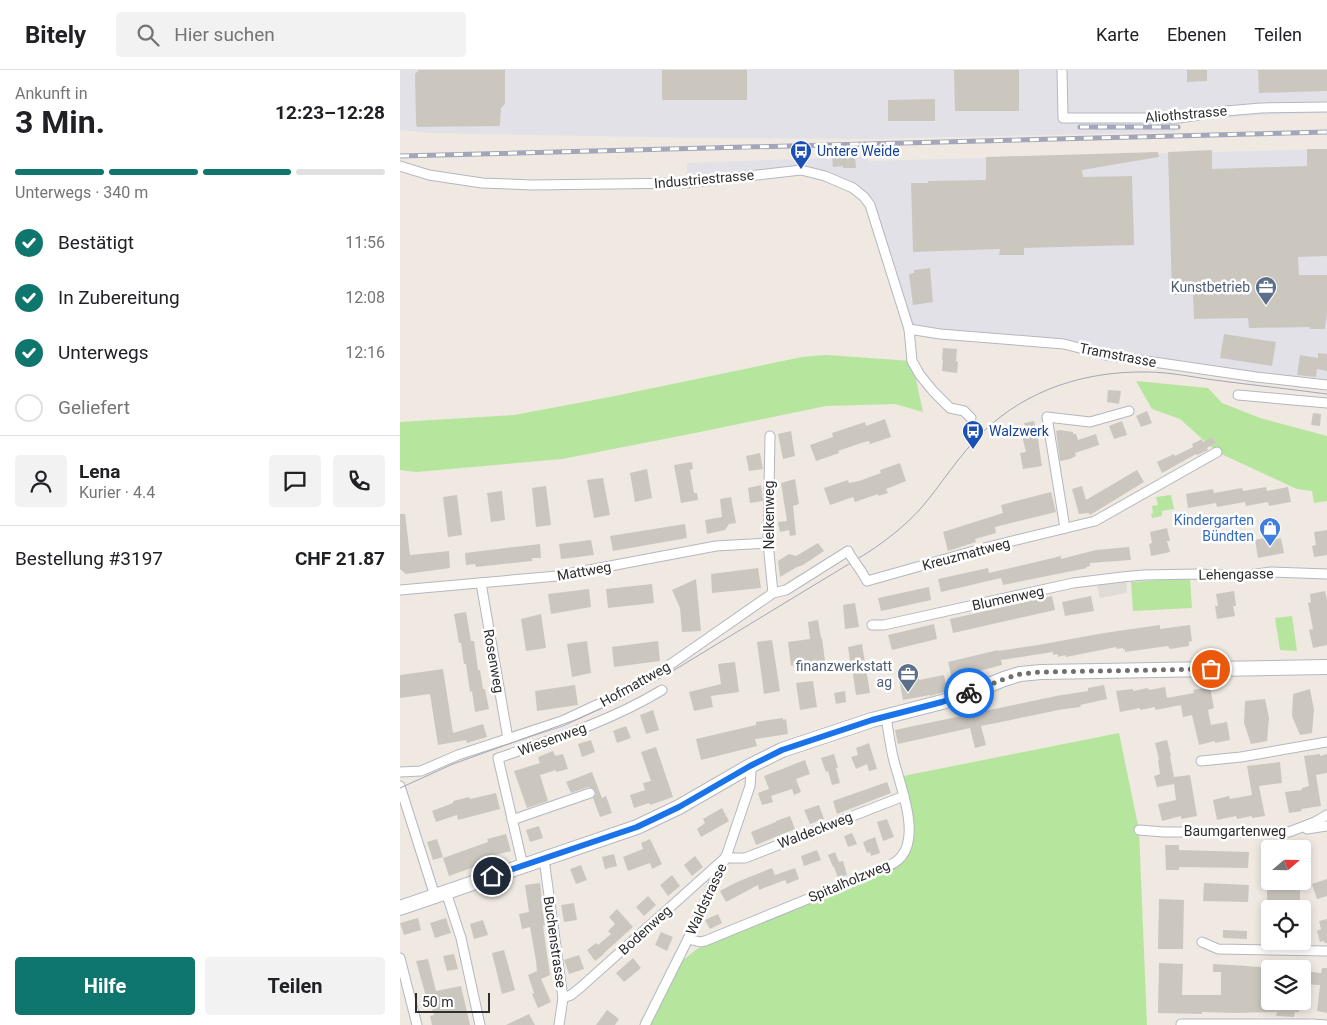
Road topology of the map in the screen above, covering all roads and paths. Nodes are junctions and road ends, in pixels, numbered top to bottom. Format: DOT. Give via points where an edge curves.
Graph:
graph roads {
  1 [pos="1062,70"];
  2 [pos="1327,106"];
  3 [pos="400,166"];
  4 [pos="909,329"];
  5 [pos="1327,385"];
  6 [pos="1238,395"];
  7 [pos="1327,404"];
  8 [pos="1129,412"];
  9 [pos="971,418"];
  10 [pos="770,436"];
  11 [pos="1217,452"];
  12 [pos="1065,528"];
  13 [pos="768,543"];
  14 [pos="861,571"];
  15 [pos="1327,574"];
  16 [pos="1144,575"];
  17 [pos="481,583"];
  18 [pos="400,590"];
  19 [pos="773,593"];
  20 [pos="872,625"];
  21 [pos="1327,667"];
  22 [pos="662,690"];
  23 [pos="886,716"];
  24 [pos="508,739"];
  25 [pos="1327,742"];
  26 [pos="1201,761"];
  27 [pos="750,766"];
  28 [pos="400,772"];
  29 [pos="400,786"];
  30 [pos="590,794"];
  31 [pos="904,796"];
  32 [pos="403,807"];
  33 [pos="1327,815"];
  34 [pos="512,820"];
  35 [pos="1327,826"];
  36 [pos="1139,830"];
  37 [pos="1289,832"];
  38 [pos="725,858"];
  39 [pos="544,859"];
  40 [pos="523,866"];
  41 [pos="441,894"];
  42 [pos="400,908"];
  43 [pos="688,939"];
  44 [pos="1202,942"];
  45 [pos="1327,951"];
  46 [pos="400,958"];
  47 [pos="563,998"];
  48 [pos="558,1024"];
  49 [pos="1182,1024"];
  50 [pos="417,1025"];
  51 [pos="480,1025"];
  52 [pos="645,1025"];
  53 [pos="1327,1025"];
  1 -- 2 [label="street, Aliothstrasse" via="1063,118 1179,118 1226,111"];
  3 -- 4 [label="street, Industriestrasse" via="430,175 482,183 532,185 687,183 801,170 825,176 853,188 870,205"];
  4 -- 5 [label="street, Tramstrasse" via="1064,344 1106,355"];
  4 -- 9 [label="street, Industriestrasse" via="912,361 920,375 950,408 964,411"];
  6 -- 7 [label="street"];
  8 -- 12 [label="street" via="1090,422 1047,417"];
  10 -- 13 [label="street, Nelkenweg"];
  11 -- 12 [label="street, Kreuzmattweg" via="1095,521"];
  12 -- 14 [label="street, Kreuzmattweg" via="867,581"];
  13 -- 17 [label="street, Mattweg" via="716,546 556,576"];
  13 -- 19 [label="street, Nelkenweg"];
  14 -- 19 [label="street, Hofmattweg, bridge" via="849,553 786,590"];
  15 -- 16 [label="street, Lehengasse"];
  16 -- 20 [label="street, Blumenweg" via="1073,583"];
  17 -- 18 [label="street, Mattweg"];
  17 -- 24 [label="street, Rosenweg"];
  19 -- 24 [label="street, Hofmattweg" via="658,673 573,716"];
  21 -- 23 [label="main road" via="1020,674 942,702"];
  22 -- 34 [label="street, Wiesenweg" via="606,719 498,758"];
  23 -- 27 [label="main road" via="782,750"];
  23 -- 31 [label="street, Spitalholzweg"];
  24 -- 28 [label="street, Hofmattweg" via="421,771"];
  25 -- 26 [label="street"];
  27 -- 38 [label="street, Waldstrasse" via="750,786"];
  27 -- 39 [label="main road" via="656,819"];
  29 -- 32 [label="street"];
  30 -- 34 [label="street"];
  31 -- 38 [label="street, Waldeckweg" via="745,858"];
  31 -- 43 [label="street, Spitalholzweg" via="909,833 900,859 705,941"];
  32 -- 41 [label="street"];
  33 -- 37 [label="street, Baumgartenweg"];
  34 -- 40 [label="street, Wiesenweg"];
  35 -- 37 [label="street"];
  36 -- 37 [label="street, Baumgartenweg"];
  38 -- 43 [label="street, Waldstrasse"];
  38 -- 47 [label="street, Bodenweg" via="581,987"];
  39 -- 40 [label="main road"];
  39 -- 47 [label="street, Buchenstrasse"];
  40 -- 41 [label="main road"];
  41 -- 42 [label="main road"];
  41 -- 51 [label="street" via="463,948"];
  43 -- 52 [label="street, Waldstrasse"];
  44 -- 45 [label="street" via="1218,949"];
  46 -- 50 [label="street"];
  47 -- 48 [label="street, Buchenstrasse"];
  49 -- 53 [label="street"];
}
